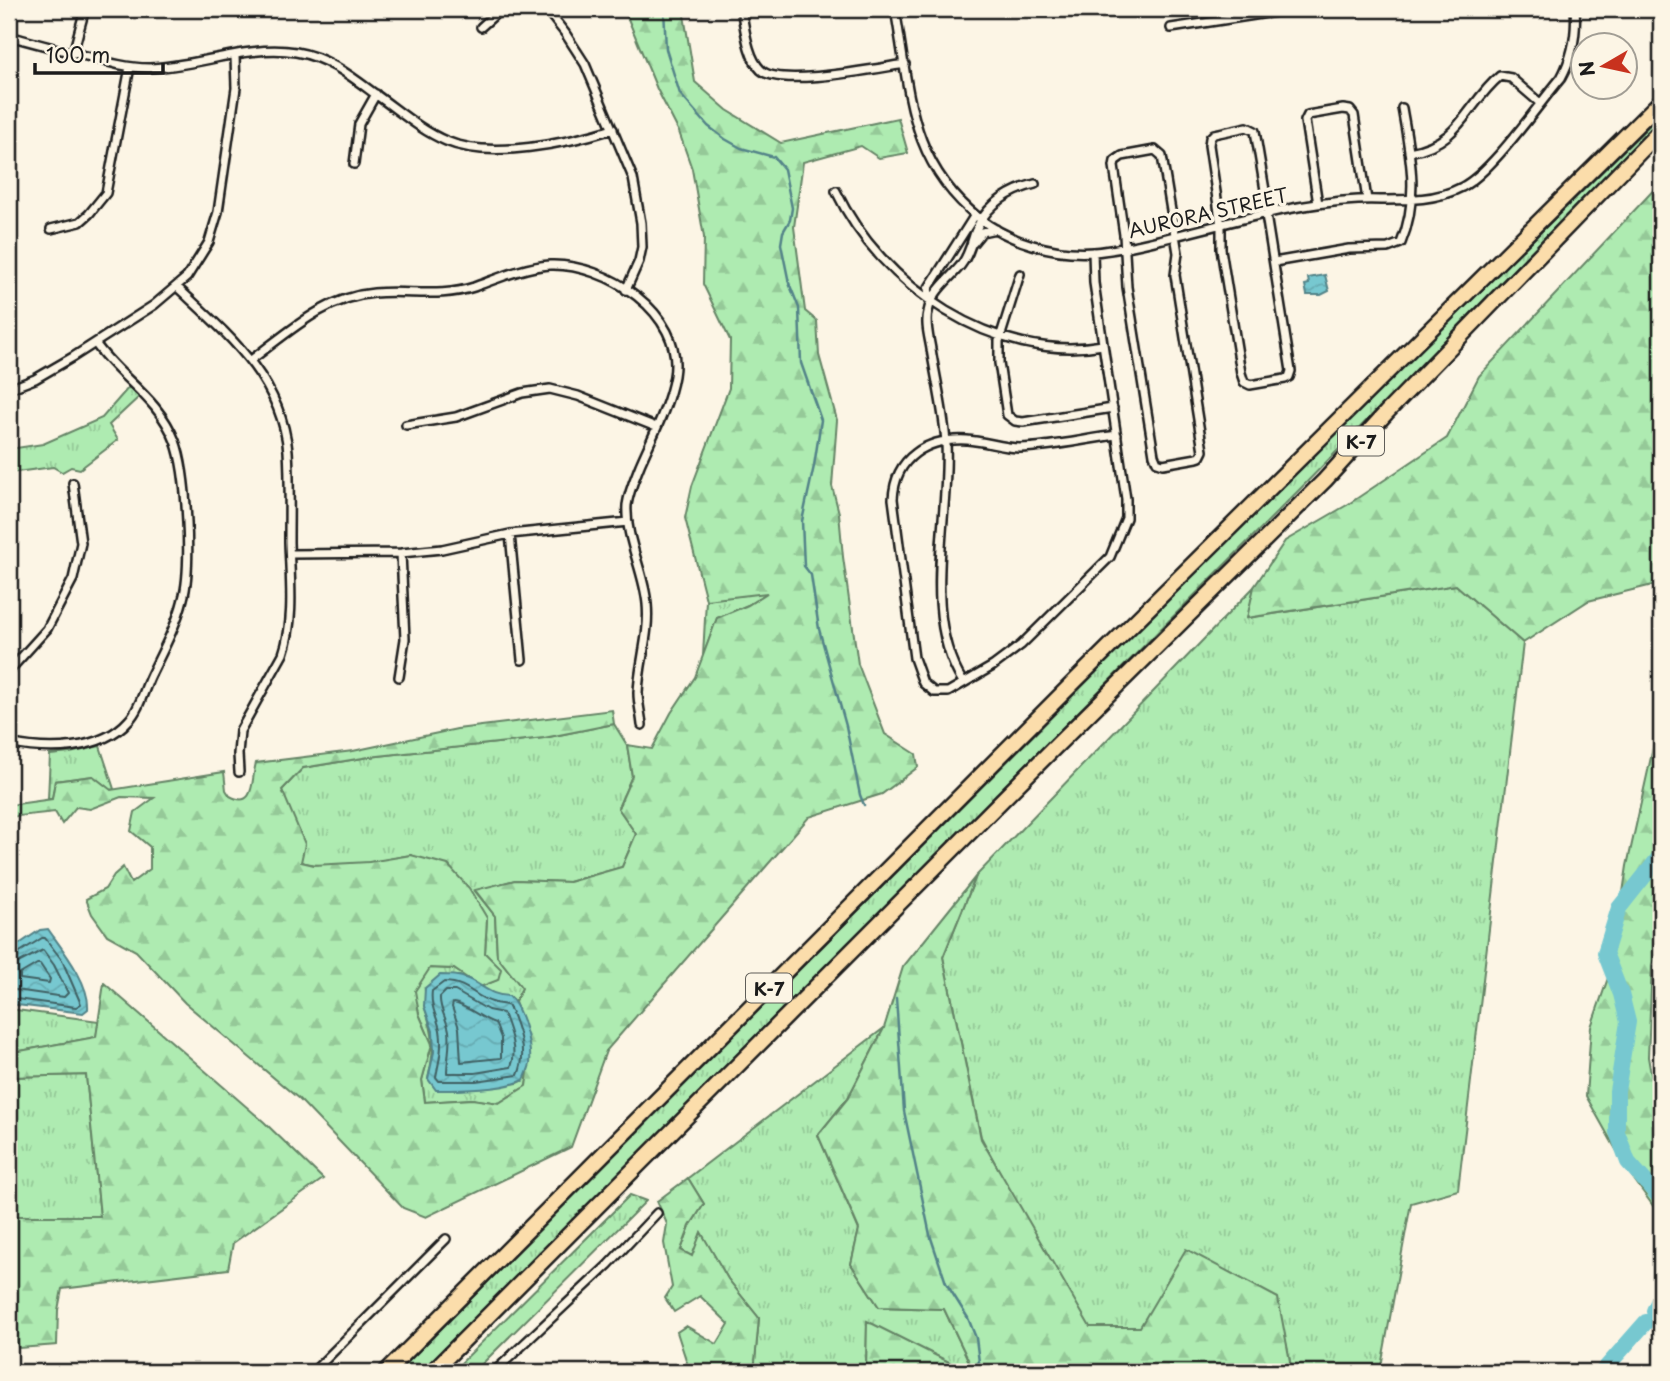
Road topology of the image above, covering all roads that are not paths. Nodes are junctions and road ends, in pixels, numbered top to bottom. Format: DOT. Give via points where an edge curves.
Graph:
graph roads {
  1 [pos="85,9"];
  2 [pos="501,9"];
  3 [pos="546,9"];
  4 [pos="741,9"];
  5 [pos="895,9"];
  6 [pos="1295,9"];
  7 [pos="1575,9"];
  8 [pos="1279,10"];
  9 [pos="481,27"];
  10 [pos="1171,28"];
  11 [pos="9,36"];
  12 [pos="74,53"];
  13 [pos="235,56"];
  14 [pos="905,64"];
  15 [pos="130,67"];
  16 [pos="376,94"];
  17 [pos="1661,101"];
  18 [pos="1540,103"];
  19 [pos="1402,108"];
  20 [pos="613,129"];
  21 [pos="1661,130"];
  22 [pos="1409,152"];
  23 [pos="354,163"];
  24 [pos="1035,184"];
  25 [pos="836,191"];
  26 [pos="1410,199"];
  27 [pos="1367,200"];
  28 [pos="1318,204"];
  29 [pos="1268,215"];
  30 [pos="978,218"];
  31 [pos="1221,226"];
  32 [pos="51,229"];
  33 [pos="996,229"];
  34 [pos="1175,236"];
  35 [pos="972,243"];
  36 [pos="1125,247"];
  37 [pos="1093,252"];
  38 [pos="1274,262"];
  39 [pos="1020,274"];
  40 [pos="177,287"];
  41 [pos="626,290"];
  42 [pos="931,302"];
  43 [pos="1001,335"];
  44 [pos="95,343"];
  45 [pos="1104,345"];
  46 [pos="251,360"];
  47 [pos="9,389"];
  48 [pos="1113,408"];
  49 [pos="406,425"];
  50 [pos="656,427"];
  51 [pos="1117,435"];
  52 [pos="946,441"];
  53 [pos="74,483"];
  54 [pos="628,522"];
  55 [pos="510,534"];
  56 [pos="401,553"];
  57 [pos="290,554"];
  58 [pos="522,660"];
  59 [pos="9,671"];
  60 [pos="399,677"];
  61 [pos="963,682"];
  62 [pos="642,725"];
  63 [pos="9,743"];
  64 [pos="239,772"];
  65 [pos="657,1213"];
  66 [pos="446,1239"];
  67 [pos="313,1372"];
  68 [pos="386,1372"];
  69 [pos="432,1372"];
  70 [pos="494,1372"];
  1 -- 12 [label="street"];
  2 -- 9 [label="street"];
  3 -- 20 [label="street" via="585,64"];
  4 -- 14 [label="street" via="754,59 772,77"];
  5 -- 14 [label="street, AURORA STREET"];
  6 -- 8 [label="street"];
  7 -- 18 [label="street, AURORA STREET" via="1568,65"];
  8 -- 10 [label="street"];
  11 -- 12 [label="street"];
  12 -- 15 [label="street"];
  13 -- 15 [label="street"];
  13 -- 16 [label="street" via="274,50 306,54 333,65"];
  13 -- 40 [label="street" via="236,88 218,212 209,242"];
  14 -- 30 [label="street, AURORA STREET" via="922,145 944,183"];
  15 -- 32 [label="street" via="106,193 80,222"];
  16 -- 20 [label="street" via="431,134 475,149 589,137"];
  16 -- 23 [label="street" via="359,124"];
  17 -- 68 [label="highway, K-7"];
  18 -- 22 [label="street" via="1511,78 1500,76 1455,129 1427,148"];
  18 -- 26 [label="street, AURORA STREET" via="1465,186 1448,194"];
  19 -- 22 [label="street"];
  20 -- 41 [label="street" via="633,178 642,236 639,261"];
  21 -- 69 [label="highway, K-7" via="1325,480"];
  22 -- 26 [label="street" via="1413,174"];
  24 -- 30 [label="street" via="1004,196"];
  25 -- 42 [label="street" via="887,265"];
  26 -- 27 [label="street, AURORA STREET"];
  26 -- 38 [label="street" via="1409,220 1395,247"];
  27 -- 28 [label="street, AURORA STREET"];
  27 -- 28 [label="street" via="1352,112 1343,109 1310,114 1304,121"];
  28 -- 29 [label="street, AURORA STREET"];
  29 -- 31 [label="street, AURORA STREET"];
  29 -- 31 [label="street" via="1257,134 1247,127 1214,134 1208,141"];
  29 -- 38 [label="street"];
  30 -- 33 [label="street, AURORA STREET"];
  30 -- 35 [label="street"];
  30 -- 42 [label="street" via="928,289"];
  31 -- 34 [label="street, AURORA STREET"];
  31 -- 38 [label="street" via="1246,384 1285,379 1290,374"];
  33 -- 35 [label="street" via="982,232"];
  33 -- 37 [label="street, AURORA STREET" via="1034,246"];
  34 -- 36 [label="street, AURORA STREET"];
  34 -- 36 [label="street" via="1161,153 1156,150 1119,158 1114,166"];
  34 -- 36 [label="street" via="1175,275 1201,456 1163,464 1155,460 1127,287"];
  35 -- 42 [label="street" via="962,264"];
  36 -- 37 [label="street, AURORA STREET"];
  37 -- 45 [label="street"];
  39 -- 43 [label="street"];
  40 -- 44 [label="street"];
  40 -- 46 [label="street"];
  41 -- 46 [label="street" via="588,271 551,265 526,268 450,293 367,293 322,308"];
  41 -- 50 [label="street" via="656,315 672,346 674,374"];
  42 -- 43 [label="street"];
  42 -- 52 [label="street" via="927,327"];
  43 -- 45 [label="street" via="1054,347"];
  43 -- 48 [label="street" via="999,363 1010,419 1023,422"];
  44 -- 47 [label="street" via="36,379"];
  44 -- 63 [label="street" via="112,365 145,393 177,445 185,482 184,597 130,720 107,736 64,749"];
  45 -- 48 [label="street"];
  46 -- 57 [label="street" via="278,407 286,436"];
  48 -- 51 [label="street"];
  49 -- 50 [label="street" via="449,419 522,393 550,389"];
  50 -- 54 [label="street" via="630,490"];
  51 -- 52 [label="street" via="1031,447"];
  51 -- 61 [label="street" via="1126,518 1110,557 1021,645"];
  52 -- 61 [label="street" via="940,612 946,646"];
  52 -- 61 [label="street" via="913,453 897,478 893,499 920,676 934,692 948,692"];
  53 -- 59 [label="street" via="81,543 73,579 47,629"];
  54 -- 55 [label="street"];
  54 -- 62 [label="street" via="647,605 638,696"];
  55 -- 56 [label="street"];
  55 -- 58 [label="street"];
  56 -- 57 [label="street"];
  56 -- 60 [label="street" via="405,639"];
  57 -- 64 [label="street" via="288,641 240,731"];
  65 -- 70 [label="street"];
  66 -- 67 [label="street"];
}
